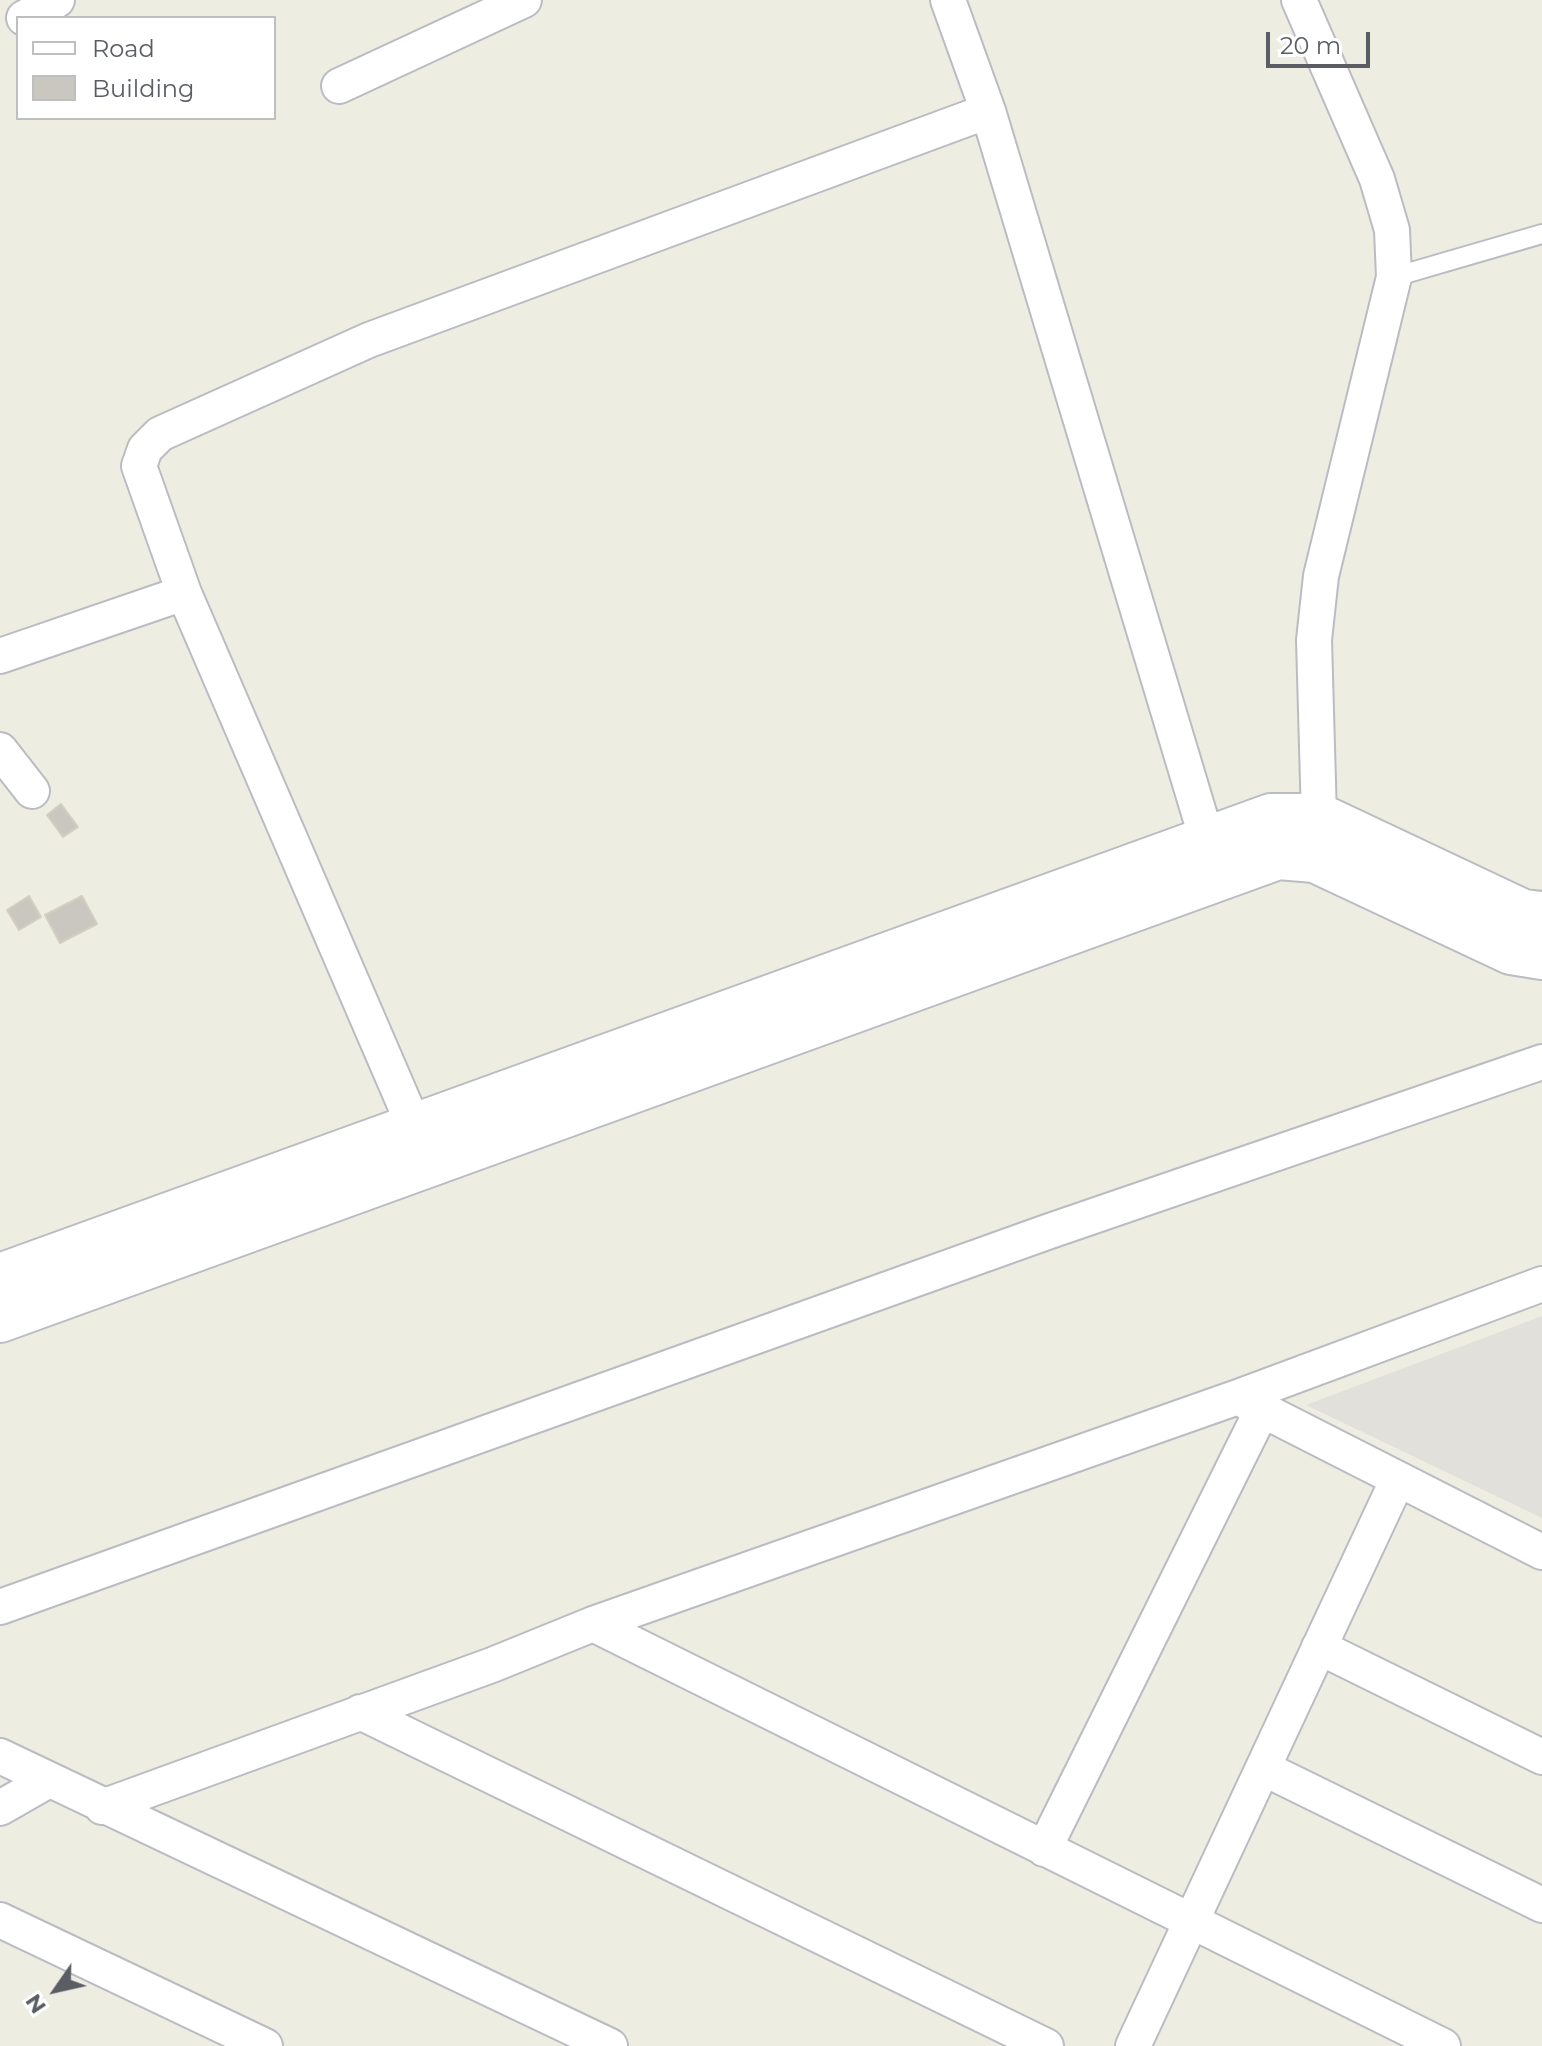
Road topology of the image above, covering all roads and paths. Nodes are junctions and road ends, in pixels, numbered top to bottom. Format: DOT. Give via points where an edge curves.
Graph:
graph roads {
  1 [pos="57,0"];
  2 [pos="948,0"];
  3 [pos="1299,0"];
  4 [pos="507,3"];
  5 [pos="28,16"];
  6 [pos="339,86"];
  7 [pos="988,111"];
  8 [pos="1542,234"];
  9 [pos="1394,277"];
  10 [pos="184,593"];
  11 [pos="0,656"];
  12 [pos="0,750"];
  13 [pos="32,791"];
  14 [pos="1319,818"];
  15 [pos="1213,860"];
  16 [pos="1542,914"];
  17 [pos="1542,957"];
  18 [pos="1542,1062"];
  19 [pos="414,1126"];
  20 [pos="0,1276"];
  21 [pos="1542,1284"];
  22 [pos="0,1320"];
  23 [pos="1249,1405"];
  24 [pos="1397,1481"];
  25 [pos="1542,1552"];
  26 [pos="0,1607"];
  27 [pos="593,1624"];
  28 [pos="1319,1647"];
  29 [pos="360,1712"];
  30 [pos="0,1756"];
  31 [pos="1542,1757"];
  32 [pos="1263,1768"];
  33 [pos="49,1780"];
  34 [pos="102,1807"];
  35 [pos="0,1808"];
  36 [pos="1044,1849"];
  37 [pos="1542,1905"];
  38 [pos="0,1920"];
  39 [pos="1191,1921"];
  40 [pos="265,2046"];
  41 [pos="610,2046"];
  42 [pos="1046,2046"];
  43 [pos="1133,2046"];
  44 [pos="1443,2046"];
  1 -- 5 [label="street"];
  2 -- 7 [label="street"];
  3 -- 9 [label="street" via="1377,179 1392,230"];
  4 -- 6 [label="street"];
  7 -- 10 [label="street" via="369,340 160,434 145,449 139,466"];
  7 -- 15 [label="street"];
  8 -- 9 [label="lane"];
  9 -- 14 [label="street" via="1321,576 1314,640"];
  10 -- 11 [label="street"];
  10 -- 19 [label="street"];
  12 -- 13 [label="street"];
  14 -- 15 [label="street" via="1271,816"];
  14 -- 16 [label="street" via="1523,912"];
  15 -- 17 [label="street" via="1304,857 1511,952"];
  15 -- 19 [label="street"];
  15 -- 22 [label="street"];
  18 -- 26 [label="street" via="1047,1232"];
  19 -- 20 [label="street"];
  21 -- 23 [label="street"];
  23 -- 24 [label="street"];
  23 -- 27 [label="street"];
  23 -- 36 [label="street"];
  24 -- 25 [label="street"];
  24 -- 28 [label="street"];
  27 -- 29 [label="street"];
  27 -- 36 [label="street"];
  28 -- 31 [label="street"];
  28 -- 32 [label="street"];
  29 -- 34 [label="street"];
  29 -- 42 [label="street"];
  30 -- 33 [label="street"];
  32 -- 37 [label="street"];
  32 -- 39 [label="street"];
  33 -- 34 [label="street"];
  33 -- 35 [label="street"];
  34 -- 41 [label="street"];
  36 -- 39 [label="street"];
  38 -- 40 [label="street"];
  39 -- 43 [label="street"];
  39 -- 44 [label="street"];
}
